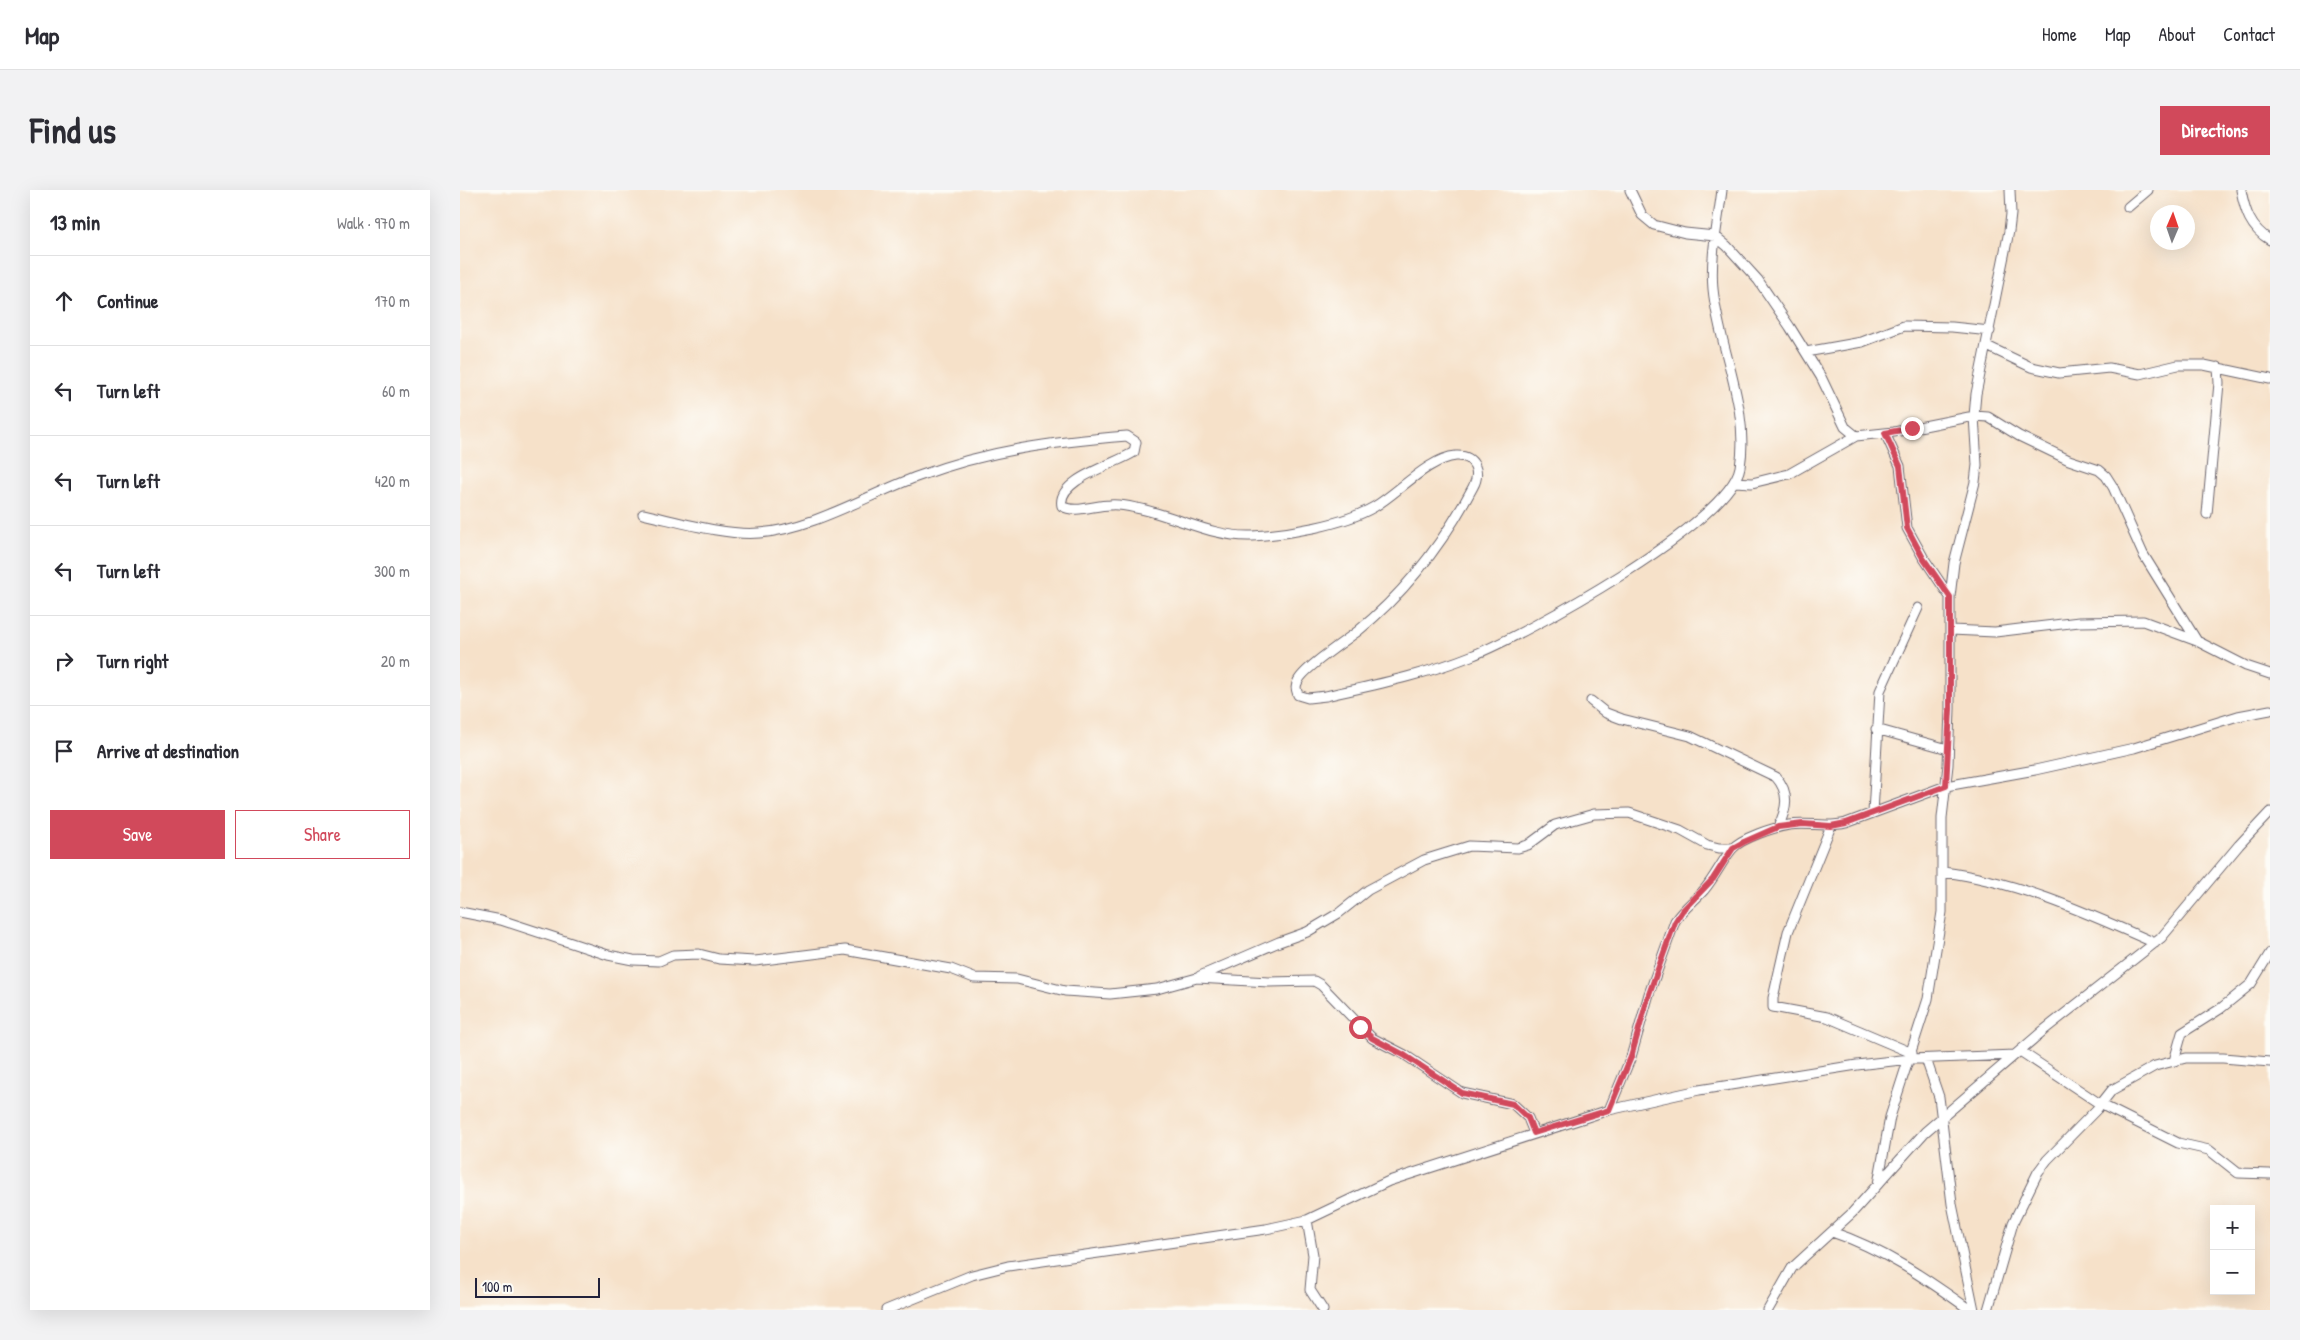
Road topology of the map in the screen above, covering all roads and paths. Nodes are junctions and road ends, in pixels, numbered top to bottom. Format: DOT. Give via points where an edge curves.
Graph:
graph roads {
  1 [pos="1630,190"];
  2 [pos="1722,190"];
  3 [pos="2010,190"];
  4 [pos="2148,190"];
  5 [pos="2241,190"];
  6 [pos="2128,207"];
  7 [pos="1715,236"];
  8 [pos="2270,240"];
  9 [pos="1990,332"];
  10 [pos="1986,346"];
  11 [pos="1806,352"];
  12 [pos="2218,367"];
  13 [pos="2270,379"];
  14 [pos="1974,416"];
  15 [pos="1885,433"];
  16 [pos="1856,436"];
  17 [pos="1735,482"];
  18 [pos="643,514"];
  19 [pos="2207,514"];
  20 [pos="1950,597"];
  21 [pos="1918,608"];
  22 [pos="1950,630"];
  23 [pos="2197,641"];
  24 [pos="2270,674"];
  25 [pos="1591,701"];
  26 [pos="2270,710"];
  27 [pos="1876,729"];
  28 [pos="1948,749"];
  29 [pos="1946,786"];
  30 [pos="2270,812"];
  31 [pos="1873,813"];
  32 [pos="1831,826"];
  33 [pos="1778,827"];
  34 [pos="1733,848"];
  35 [pos="1943,872"];
  36 [pos="460,912"];
  37 [pos="2154,943"];
  38 [pos="2270,953"];
  39 [pos="1198,978"];
  40 [pos="2017,1053"];
  41 [pos="1911,1056"];
  42 [pos="1926,1059"];
  43 [pos="2174,1061"];
  44 [pos="2270,1062"];
  45 [pos="2100,1104"];
  46 [pos="1609,1110"];
  47 [pos="1942,1117"];
  48 [pos="1534,1133"];
  49 [pos="2270,1174"];
  50 [pos="1878,1184"];
  51 [pos="1307,1220"];
  52 [pos="1832,1232"];
  53 [pos="886,1310"];
  54 [pos="1322,1310"];
  55 [pos="1768,1310"];
  56 [pos="1970,1310"];
  57 [pos="1974,1310"];
  58 [pos="1988,1310"];
  1 -- 7 [label="street" via="1642,215 1654,225"];
  2 -- 7 [label="street"];
  3 -- 9 [label="street" via="2009,231"];
  4 -- 6 [label="street"];
  5 -- 8 [label="street" via="2248,218"];
  7 -- 11 [label="street" via="1758,280"];
  7 -- 17 [label="street" via="1713,290 1739,406 1742,434 1740,469"];
  9 -- 10 [label="street"];
  9 -- 11 [label="street" via="1904,326 1862,342"];
  10 -- 12 [label="street" via="2032,367 2058,374 2109,368 2140,374 2190,364"];
  10 -- 14 [label="street" via="1978,377"];
  11 -- 16 [label="street" via="1841,421"];
  12 -- 13 [label="street"];
  12 -- 19 [label="street"];
  14 -- 15 [label="street"];
  14 -- 20 [label="street" via="1975,482 1954,563"];
  14 -- 23 [label="street" via="1994,420 2019,436 2069,460 2099,470 2106,476 2143,554"];
  15 -- 16 [label="street"];
  15 -- 20 [label="street" via="1900,466 1907,528"];
  16 -- 17 [label="street" via="1789,474 1752,483"];
  17 -- 18 [label="street" via="1707,513 1666,546 1501,644 1443,667 1308,698 1298,695 1295,688 1298,679 1364,626 1411,582 1457,518 1475,484 1477,469 1474,461 1466,456 1442,460 1372,508 1342,519 1253,536 1211,531 1137,508 1112,504 1069,510 1062,506 1063,493 1072,484 1134,452 1136,442 1127,436 1005,450 921,475 804,522 760,533 709,528"];
  20 -- 22 [label="street"];
  21 -- 27 [label="street" via="1880,691"];
  22 -- 23 [label="street" via="1995,632 2079,622 2132,620 2154,624"];
  22 -- 28 [label="street"];
  23 -- 24 [label="street" via="2246,666"];
  25 -- 33 [label="street" via="1606,713 1690,736 1776,777 1782,784 1786,804"];
  26 -- 29 [label="street" via="2238,716 2126,750"];
  27 -- 28 [label="street"];
  27 -- 31 [label="street"];
  28 -- 29 [label="street"];
  29 -- 31 [label="street"];
  29 -- 35 [label="street" via="1942,818"];
  30 -- 37 [label="street"];
  31 -- 32 [label="street"];
  32 -- 33 [label="street" via="1803,824"];
  32 -- 41 [label="street" via="1788,932 1773,1007 1827,1017"];
  33 -- 34 [label="street"];
  34 -- 39 [label="street" via="1707,845 1680,830 1629,813 1594,814 1555,825 1528,845 1518,848 1469,846 1424,860 1368,890 1307,932"];
  34 -- 46 [label="street" via="1713,879 1675,922 1631,1057"];
  35 -- 37 [label="street" via="1994,880"];
  35 -- 41 [label="street" via="1944,898 1936,957 1928,999"];
  36 -- 39 [label="street" via="501,920 633,960 659,961 673,955 699,954 755,961 845,950 951,969 974,978 1017,979 1065,991 1110,994 1157,989"];
  37 -- 40 [label="street"];
  38 -- 43 [label="street" via="2252,984 2182,1033"];
  39 -- 48 [label="street" via="1314,981 1372,1038 1462,1093 1513,1104 1528,1118"];
  40 -- 42 [label="street"];
  40 -- 45 [label="street"];
  40 -- 47 [label="street"];
  41 -- 42 [label="street"];
  41 -- 46 [label="street" via="1699,1090"];
  41 -- 50 [label="street" via="1890,1117"];
  42 -- 47 [label="street"];
  43 -- 44 [label="street" via="2193,1058"];
  43 -- 45 [label="street" via="2128,1079"];
  45 -- 49 [label="street" via="2178,1143 2209,1150 2238,1173"];
  45 -- 58 [label="street" via="2038,1172 2013,1223"];
  46 -- 48 [label="street"];
  47 -- 50 [label="street"];
  47 -- 57 [label="street" via="1953,1212"];
  48 -- 51 [label="street" via="1389,1181"];
  50 -- 52 [label="street"];
  51 -- 53 [label="street" via="1266,1229 1008,1266 972,1275"];
  51 -- 54 [label="street" via="1313,1256 1309,1285"];
  52 -- 55 [label="street" via="1792,1268"];
  52 -- 56 [label="street" via="1895,1260"];
}
